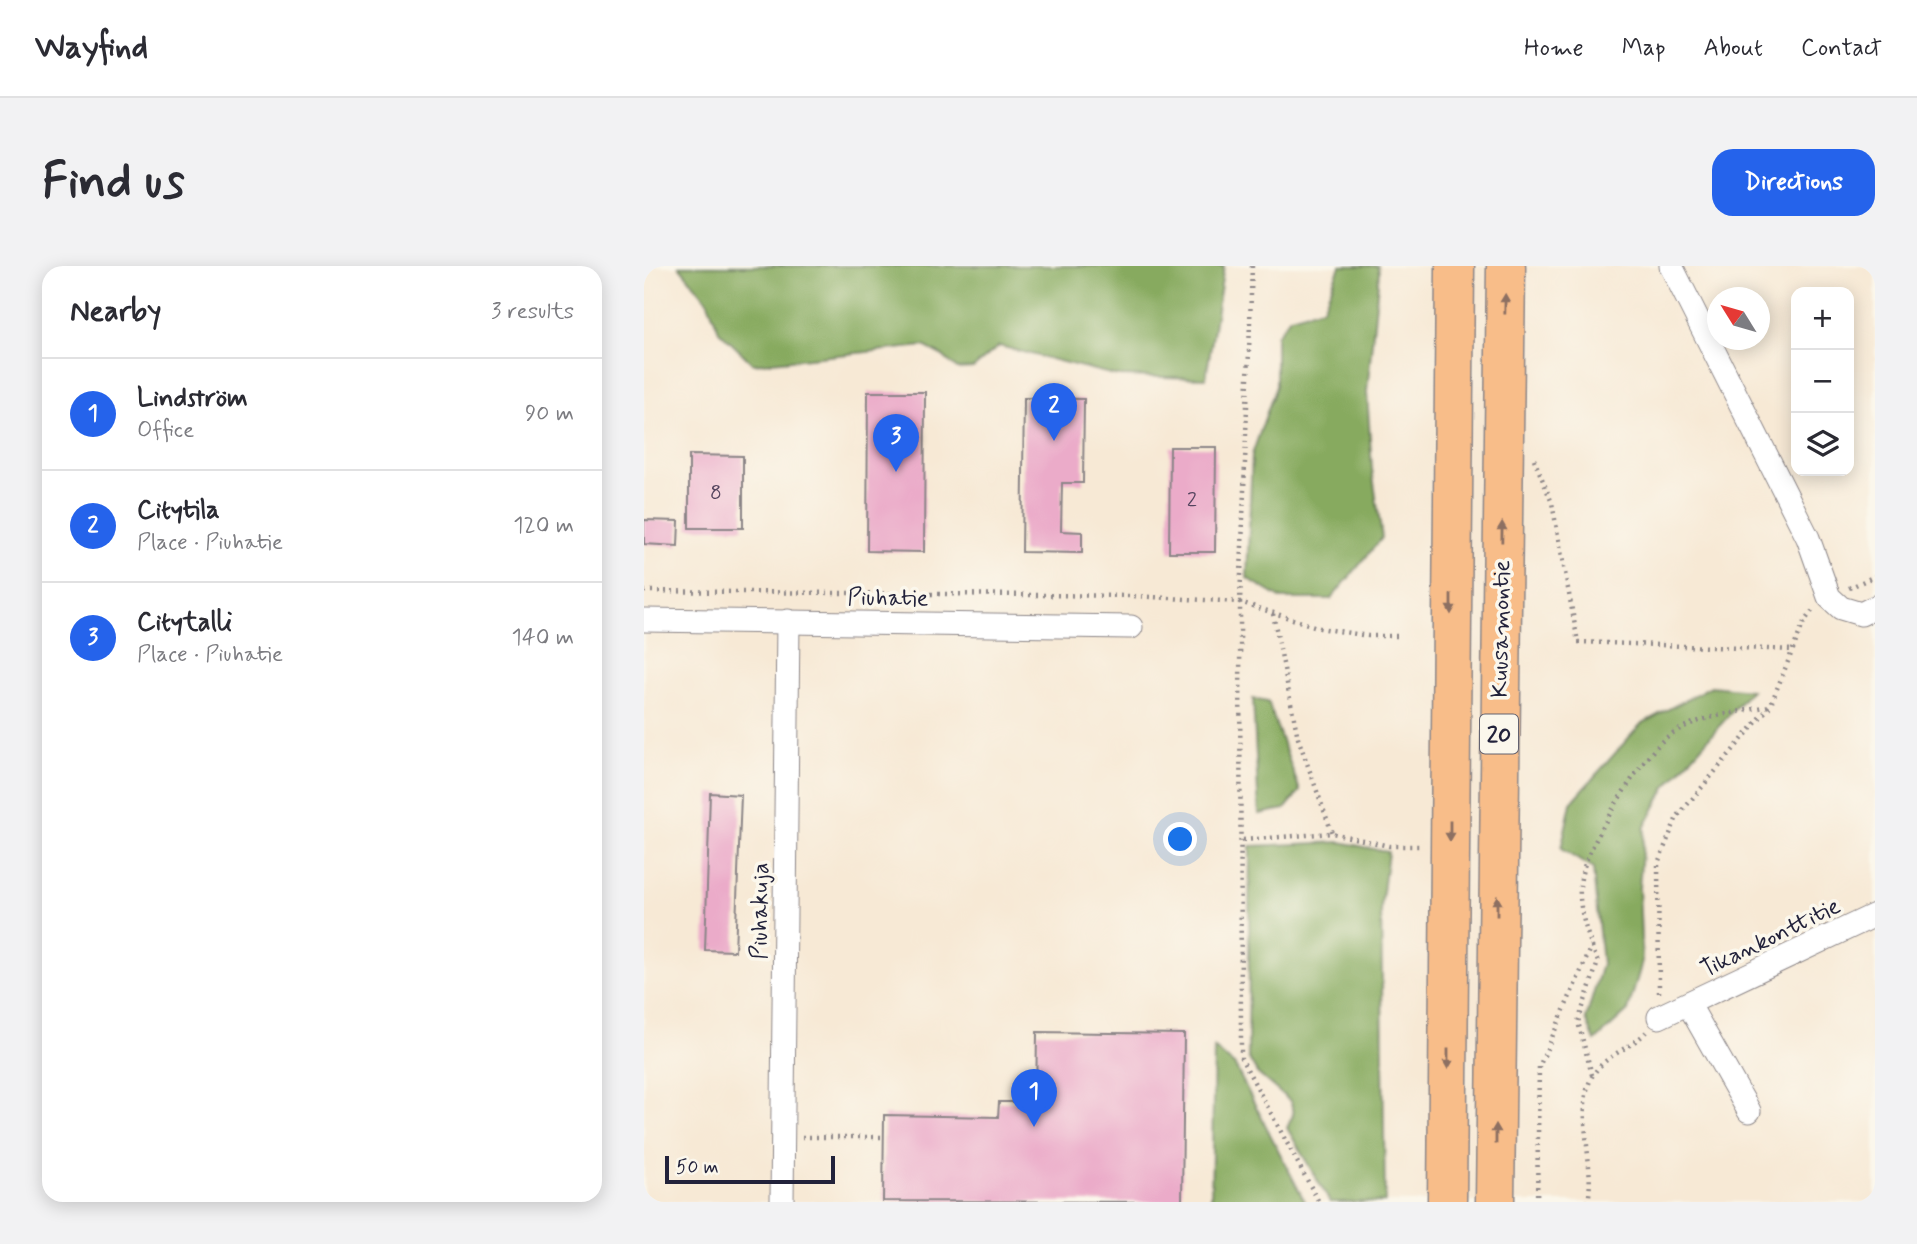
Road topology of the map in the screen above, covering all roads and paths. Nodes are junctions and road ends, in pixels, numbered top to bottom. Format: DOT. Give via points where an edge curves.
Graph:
graph roads {
  1 [pos="1252,266"];
  2 [pos="1435,266"];
  3 [pos="1455,266"];
  4 [pos="1506,266"];
  5 [pos="1671,266"];
  6 [pos="1530,448"];
  7 [pos="1452,504"];
  8 [pos="1829,597"];
  9 [pos="1868,611"];
  10 [pos="1273,614"];
  11 [pos="644,620"];
  12 [pos="788,621"];
  13 [pos="1131,627"];
  14 [pos="1794,650"];
  15 [pos="1770,706"];
  16 [pos="1332,833"];
  17 [pos="1243,840"];
  18 [pos="1389,846"];
  19 [pos="1875,915"];
  20 [pos="1592,946"];
  21 [pos="1689,1006"];
  22 [pos="1659,1017"];
  23 [pos="1592,1075"];
  24 [pos="1749,1111"];
  25 [pos="783,1137"];
  26 [pos="884,1137"];
  27 [pos="782,1202"];
  28 [pos="1319,1202"];
  29 [pos="1447,1202"];
  30 [pos="1495,1202"];
  31 [pos="1537,1202"];
  32 [pos="1588,1202"];
  1 -- 17 [label="path" via="1240,602"];
  2 -- 7 [label="highway"];
  3 -- 7 [label="highway, Kuusamontie / 20"];
  30 -- 4 [label="highway, Kuusamontie / 20, one-way"];
  5 -- 8 [label="street" via="1808,538"];
  6 -- 14 [label="path" via="1552,503 1578,642"];
  7 -- 29 [label="highway, Kuusamontie / 20, one-way"];
  8 -- 9 [label="street" via="1841,608"];
  8 -- 14 [label="path" via="1804,622"];
  10 -- 16 [label="path" via="1298,738"];
  11 -- 12 [label="street, Piuhatie"];
  12 -- 13 [label="street, Piuhatie"];
  12 -- 25 [label="street, Piuhakuja"];
  14 -- 15 [label="path"];
  15 -- 20 [label="path" via="1702,720 1666,737 1633,778 1604,825 1581,878 1585,930"];
  15 -- 22 [label="path" via="1677,817 1658,863"];
  16 -- 17 [label="path"];
  16 -- 18 [label="path"];
  17 -- 28 [label="path" via="1241,1058"];
  19 -- 21 [label="street, Tikankonttitie"];
  20 -- 23 [label="path" via="1598,962 1578,1022"];
  20 -- 31 [label="path" via="1539,1067"];
  21 -- 22 [label="street, Tikankonttitie"];
  21 -- 24 [label="street, Tikankonttitie"];
  22 -- 23 [label="path" via="1639,1039 1603,1062"];
  23 -- 32 [label="path" via="1585,1095 1592,1183"];
  25 -- 26 [label="path"];
  25 -- 27 [label="street, Piuhakuja"];
}
